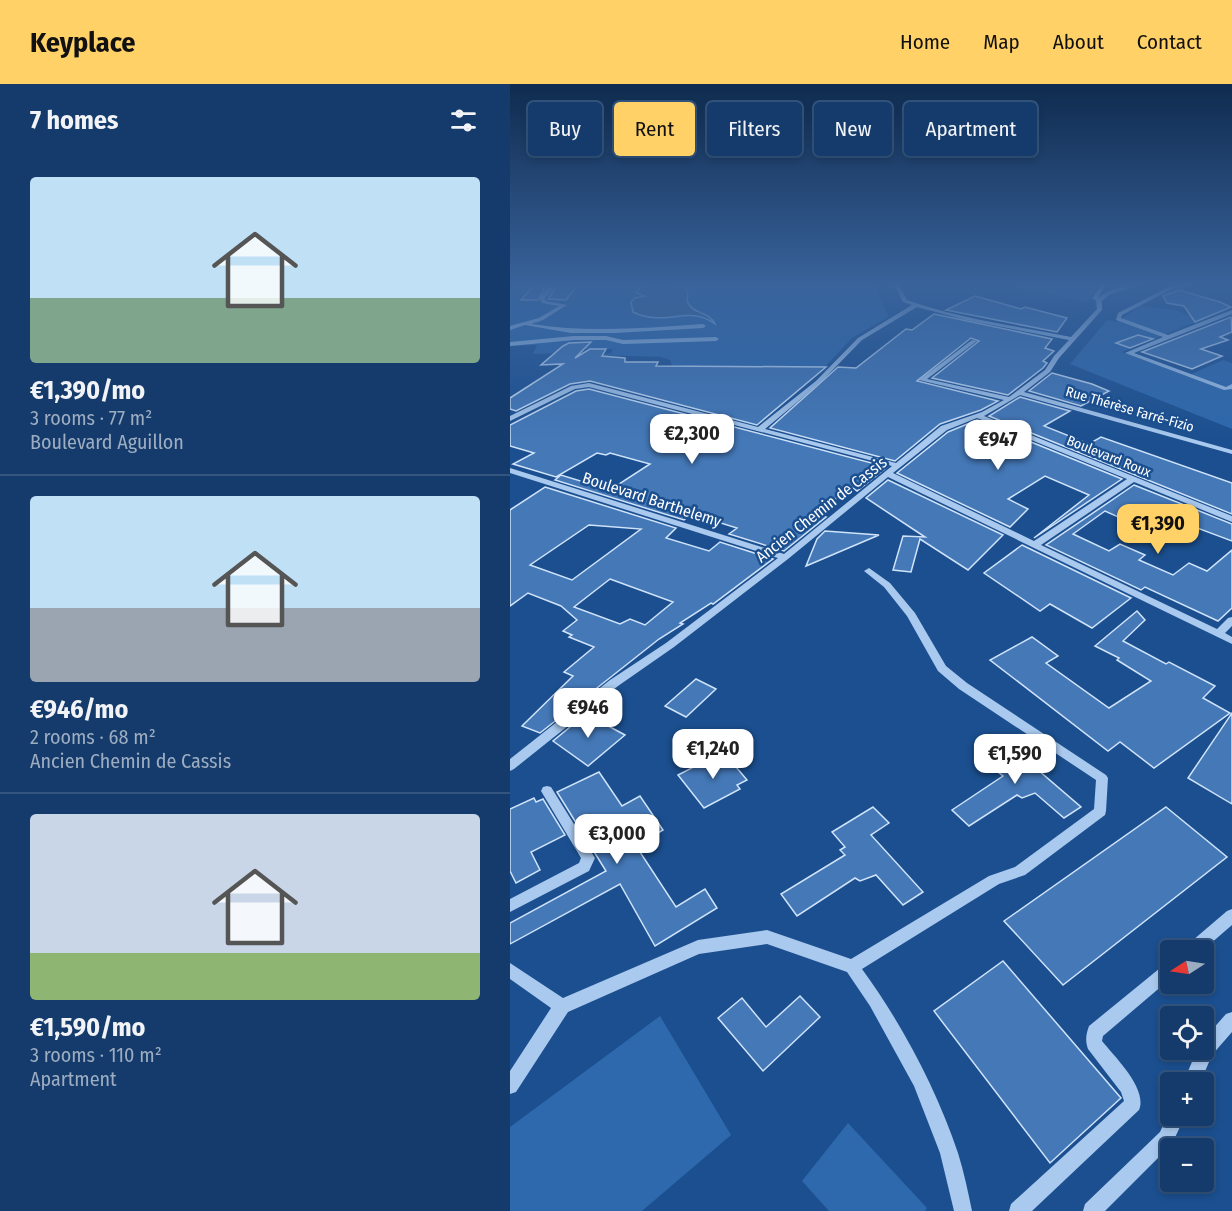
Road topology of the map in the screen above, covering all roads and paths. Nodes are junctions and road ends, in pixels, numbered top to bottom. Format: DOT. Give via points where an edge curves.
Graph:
graph roads {
  1 [pos="694,336"];
  2 [pos="866,336"];
  3 [pos="1056,336"];
  4 [pos="1077,336"];
  5 [pos="1164,336"];
  6 [pos="1172,336"];
  7 [pos="1168,337"];
  8 [pos="691,339"];
  9 [pos="716,339"];
  10 [pos="1074,339"];
  11 [pos="974,341"];
  12 [pos="510,344"];
  13 [pos="1232,386"];
  14 [pos="1020,393"];
  15 [pos="1010,399"];
  16 [pos="976,415"];
  17 [pos="510,419"];
  18 [pos="760,429"];
  19 [pos="1232,452"];
  20 [pos="899,466"];
  21 [pos="510,470"];
  22 [pos="890,475"];
  23 [pos="1131,480"];
  24 [pos="1232,519"];
  25 [pos="1035,545"];
  26 [pos="785,558"];
  27 [pos="869,571"];
  28 [pos="1232,620"];
  29 [pos="1218,634"];
  30 [pos="1232,641"];
  31 [pos="510,766"];
  32 [pos="547,792"];
  33 [pos="510,906"];
  34 [pos="1232,916"];
  35 [pos="1204,940"];
  36 [pos="852,967"];
  37 [pos="510,970"];
  38 [pos="1160,977"];
  39 [pos="562,1006"];
  40 [pos="1232,1020"];
  41 [pos="1196,1072"];
  42 [pos="510,1086"];
  43 [pos="1171,1126"];
  44 [pos="963,1211"];
  45 [pos="1018,1211"];
  46 [pos="1092,1211"];
  1 -- 8 [label="street"];
  2 -- 18 [label="street" via="818,382"];
  3 -- 10 [label="street"];
  4 -- 10 [label="street, Ancien Chemin de Cassis"];
  5 -- 7 [label="street"];
  6 -- 7 [label="street"];
  7 -- 13 [label="street" via="1128,352 1226,389"];
  8 -- 9 [label="street"];
  8 -- 12 [label="street" via="623,342 574,338"];
  10 -- 14 [label="street, Ancien Chemin de Cassis" via="1048,372"];
  11 -- 15 [label="street" via="922,380"];
  14 -- 15 [label="street, Ancien Chemin de Cassis"];
  14 -- 19 [label="street, Rue Thérèse Farré-Fizio"];
  15 -- 16 [label="street, Ancien Chemin de Cassis"];
  16 -- 20 [label="street, Ancien Chemin de Cassis" via="944,428"];
  16 -- 23 [label="street, Boulevard Roux"];
  17 -- 18 [label="street" via="580,385"];
  18 -- 20 [label="street"];
  20 -- 22 [label="street, Ancien Chemin de Cassis"];
  21 -- 26 [label="street, Boulevard Barthelemy"];
  22 -- 25 [label="street"];
  22 -- 26 [label="street, Ancien Chemin de Cassis"];
  23 -- 24 [label="street, Boulevard Roux"];
  23 -- 25 [label="street"];
  25 -- 29 [label="street"];
  26 -- 31 [label="street, Ancien Chemin de Cassis" via="614,683"];
  27 -- 36 [label="street" via="911,615 942,668 1102,778 1100,810 1038,858 1020,871 994,880"];
  28 -- 29 [label="street"];
  29 -- 30 [label="street"];
  32 -- 33 [label="street" via="588,858 584,867"];
  34 -- 35 [label="street"];
  36 -- 39 [label="street" via="767,937 698,947"];
  36 -- 44 [label="street" via="876,1001 920,1081 949,1153"];
  37 -- 39 [label="street"];
  38 -- 45 [label="street" via="1095,1032 1094,1042 1129,1088 1133,1104"];
  39 -- 42 [label="street"];
  40 -- 41 [label="street" via="1206,1049"];
  43 -- 46 [label="street" via="1166,1138"];
}
